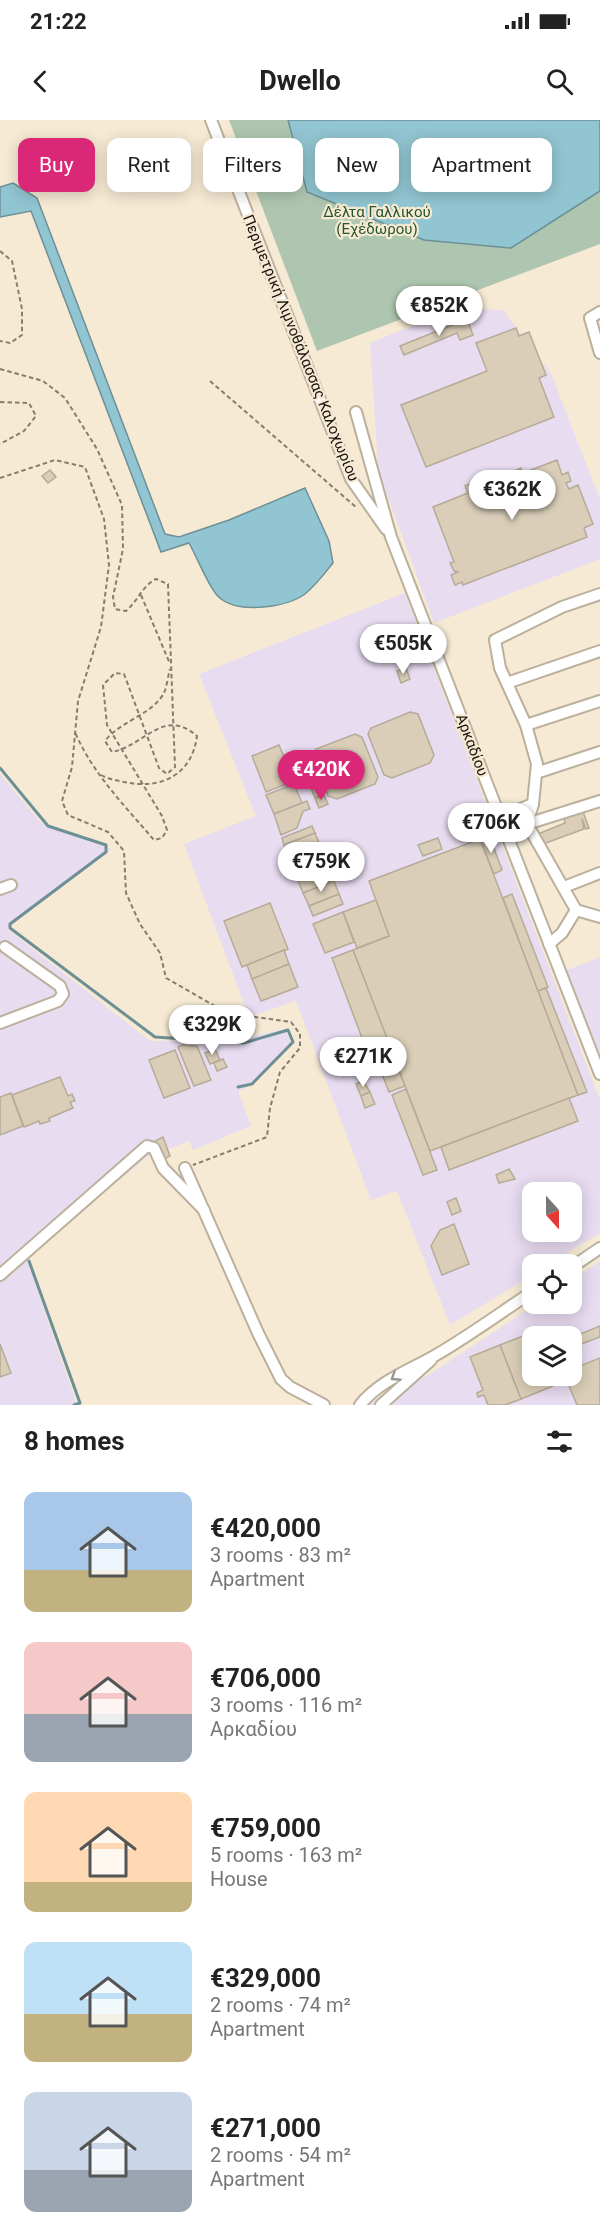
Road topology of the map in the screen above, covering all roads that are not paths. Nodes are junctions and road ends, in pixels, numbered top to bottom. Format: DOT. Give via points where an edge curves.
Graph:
graph roads {
  1 [pos="211,120"];
  2 [pos="600,312"];
  3 [pos="600,353"];
  4 [pos="356,412"];
  5 [pos="391,537"];
  6 [pos="600,594"];
  7 [pos="600,651"];
  8 [pos="507,683"];
  9 [pos="600,701"];
  10 [pos="526,725"];
  11 [pos="600,752"];
  12 [pos="536,773"];
  13 [pos="600,801"];
  14 [pos="533,804"];
  15 [pos="500,817"];
  16 [pos="527,824"];
  17 [pos="600,873"];
  18 [pos="11,885"];
  19 [pos="564,887"];
  20 [pos="0,889"];
  21 [pos="576,910"];
  22 [pos="600,917"];
  23 [pos="549,944"];
  24 [pos="5,947"];
  25 [pos="0,1023"];
  26 [pos="600,1074"];
  27 [pos="185,1168"];
  28 [pos="204,1210"];
  29 [pos="600,1248"];
  30 [pos="582,1260"];
  31 [pos="0,1275"];
  32 [pos="522,1299"];
  33 [pos="435,1356"];
  34 [pos="308,1400"];
  35 [pos="324,1405"];
  36 [pos="358,1405"];
  37 [pos="381,1405"];
  1 -- 5 [label="street, Περιμετρική Λιμνοθάλασσας Καλοχωρίου" via="351,478"];
  2 -- 3 [label="street" via="590,318"];
  4 -- 5 [label="street, Αρκαδίου"];
  5 -- 15 [label="street, Αρκαδίου"];
  6 -- 8 [label="street" via="562,607 495,640"];
  7 -- 8 [label="street"];
  8 -- 10 [label="street"];
  9 -- 10 [label="street"];
  10 -- 12 [label="street"];
  11 -- 12 [label="street"];
  12 -- 14 [label="street"];
  13 -- 16 [label="street"];
  14 -- 15 [label="street"];
  14 -- 16 [label="street"];
  15 -- 23 [label="street, Αρκαδίου"];
  16 -- 19 [label="street"];
  17 -- 19 [label="street"];
  18 -- 20 [label="street"];
  19 -- 21 [label="street"];
  21 -- 22 [label="street"];
  21 -- 23 [label="street" via="562,933"];
  23 -- 26 [label="street, Αρκαδίου"];
  24 -- 25 [label="street" via="60,986 63,994 58,1001"];
  27 -- 28 [label="street"];
  28 -- 31 [label="street" via="164,1168 154,1148 147,1146"];
  28 -- 34 [label="street" via="273,1365 281,1379"];
  29 -- 30 [label="street"];
  32 -- 33 [label="street"];
  33 -- 36 [label="street, one-way" via="407,1369"];
  33 -- 37 [label="street"];
  34 -- 35 [label="street"];
}
